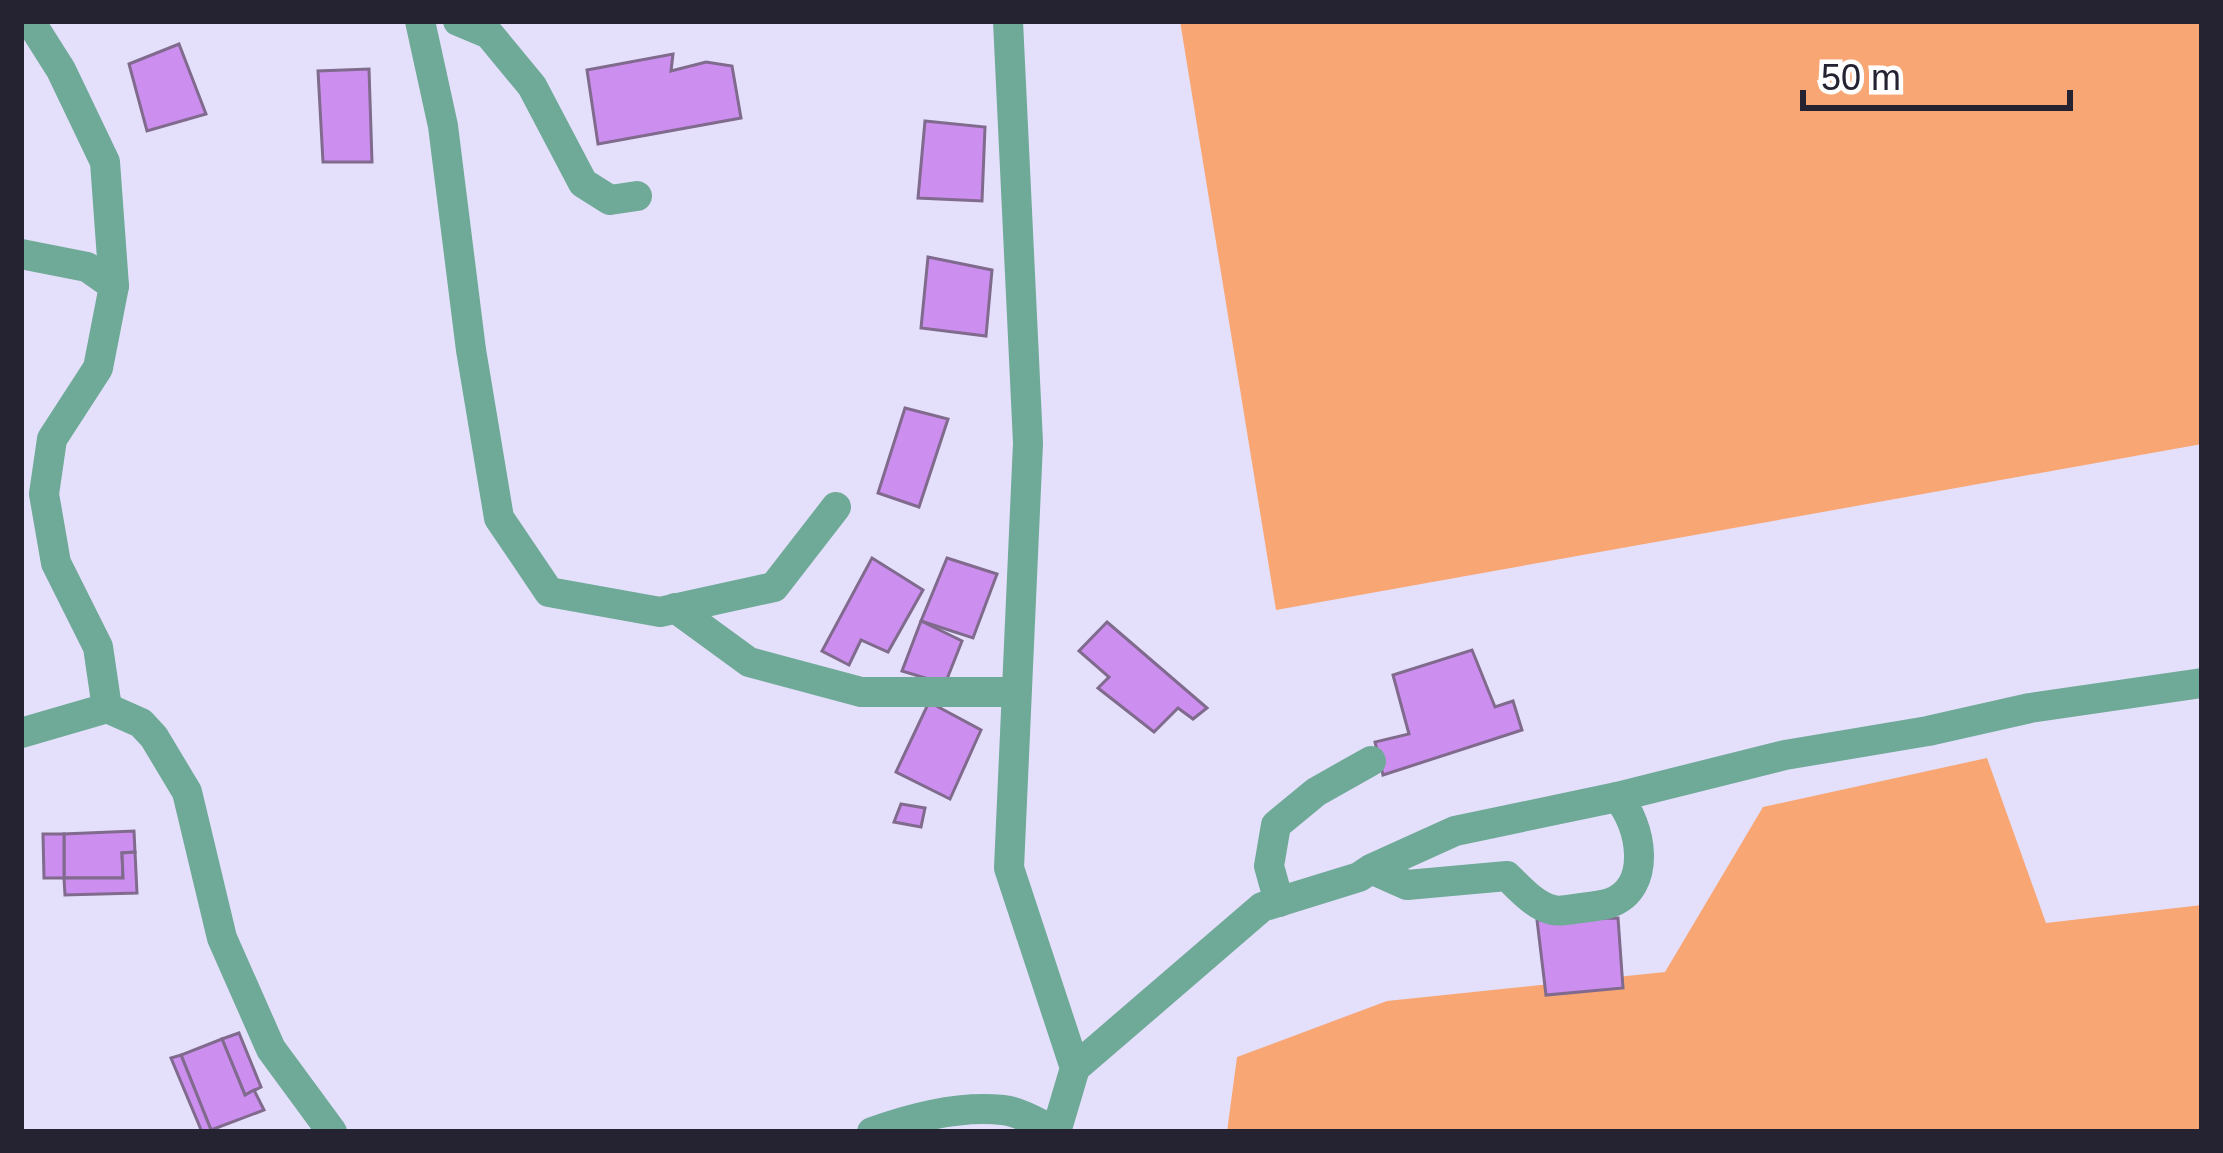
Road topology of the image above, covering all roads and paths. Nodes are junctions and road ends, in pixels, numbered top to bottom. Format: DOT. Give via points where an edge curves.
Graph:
graph roads {
  1 [pos="30,21"];
  2 [pos="421,21"];
  3 [pos="458,21"];
  4 [pos="1008,21"];
  5 [pos="638,196"];
  6 [pos="21,254"];
  7 [pos="114,286"];
  8 [pos="836,507"];
  9 [pos="675,608"];
  10 [pos="2202,683"];
  11 [pos="1016,692"];
  12 [pos="107,708"];
  13 [pos="21,733"];
  14 [pos="1371,761"];
  15 [pos="1617,797"];
  16 [pos="1371,869"];
  17 [pos="1279,902"];
  18 [pos="1075,1068"];
  19 [pos="332,1132"];
  20 [pos="872,1132"];
  21 [pos="1056,1132"];
  1 -- 7 [label="street" via="105,162"];
  2 -- 9 [label="street" via="499,518 549,592"];
  3 -- 5 [label="street" via="489,34 532,86 584,183 610,200"];
  4 -- 11 [label="street" via="1028,443"];
  6 -- 7 [label="street" via="87,267"];
  7 -- 12 [label="street" via="98,368 52,439 44,494 56,562 98,647"];
  8 -- 9 [label="street" via="774,587"];
  9 -- 11 [label="street" via="749,662 861,692"];
  10 -- 15 [label="street" via="1785,755"];
  11 -- 18 [label="street" via="1009,868"];
  12 -- 13 [label="street"];
  12 -- 19 [label="street" via="154,736 187,792 222,938 271,1049"];
  14 -- 17 [label="street" via="1276,825 1269,866"];
  15 -- 16 [label="street" via="1455,831"];
  15 -- 16 [label="street" via="1636,830 1639,863 1613,903 1552,910 1507,877 1406,885"];
  16 -- 17 [label="street"];
  17 -- 18 [label="street" via="1262,907"];
  18 -- 21 [label="street"];
  20 -- 21 [label="street" via="976,1110 1008,1111"];
}
